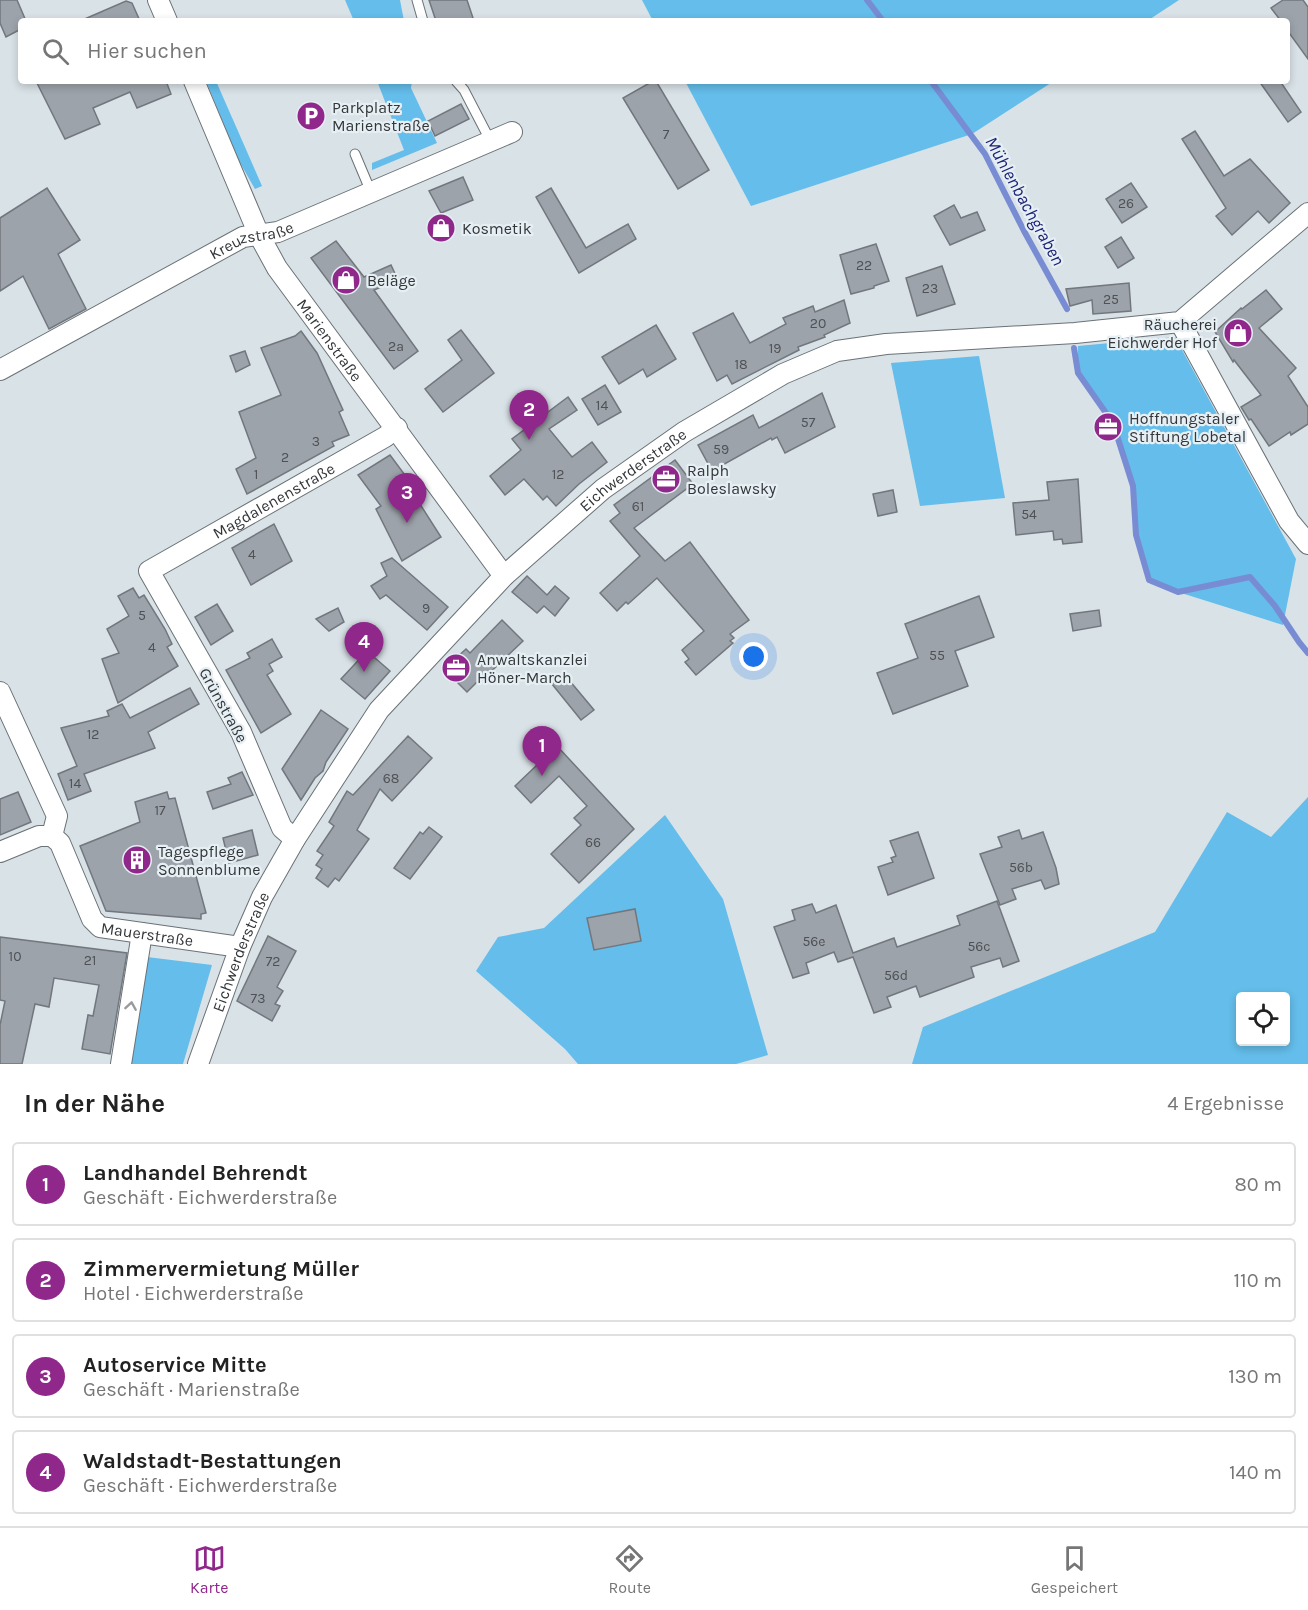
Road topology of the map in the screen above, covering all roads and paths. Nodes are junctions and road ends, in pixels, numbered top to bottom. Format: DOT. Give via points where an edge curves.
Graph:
graph roads {
  1 [pos="158,0"];
  2 [pos="417,0"];
  3 [pos="166,18"];
  4 [pos="422,18"];
  5 [pos="195,84"];
  6 [pos="459,84"];
  7 [pos="512,132"];
  8 [pos="491,141"];
  9 [pos="355,154"];
  10 [pos="371,192"];
  11 [pos="1308,213"];
  12 [pos="259,235"];
  13 [pos="1180,322"];
  14 [pos="0,370"];
  15 [pos="397,429"];
  16 [pos="1308,543"];
  17 [pos="149,571"];
  18 [pos="504,576"];
  19 [pos="0,692"];
  20 [pos="52,836"];
  21 [pos="295,839"];
  22 [pos="0,852"];
  23 [pos="142,933"];
  24 [pos="240,947"];
  25 [pos="121,1064"];
  26 [pos="198,1064"];
  1 -- 3 [label="street"];
  2 -- 4 [label="lane"];
  5 -- 12 [label="street, Marienstraße"];
  6 -- 8 [label="lane"];
  7 -- 8 [label="street, Kreuzstraße"];
  8 -- 10 [label="street, Kreuzstraße"];
  9 -- 10 [label="lane"];
  10 -- 12 [label="street, Kreuzstraße" via="278,232"];
  11 -- 13 [label="street"];
  12 -- 14 [label="street, Kreuzstraße" via="243,237"];
  12 -- 15 [label="street, Marienstraße" via="277,268"];
  13 -- 16 [label="street" via="1289,521"];
  13 -- 18 [label="street, Eichwerderstraße" via="837,351 783,374 684,432 603,489"];
  15 -- 17 [label="street, Magdalenenstraße"];
  15 -- 18 [label="street, Marienstraße"];
  17 -- 21 [label="street, Grünstraße" via="241,732 282,828"];
  18 -- 21 [label="street, Eichwerderstraße" via="379,710"];
  19 -- 20 [label="street" via="57,816"];
  20 -- 22 [label="street" via="39,836"];
  20 -- 23 [label="street, Mauerstraße" via="60,843 92,920 100,927"];
  21 -- 24 [label="street, Eichwerderstraße" via="262,897"];
  23 -- 24 [label="street, Mauerstraße"];
  25 -- 23 [label="street, one-way"];
  24 -- 26 [label="street, Eichwerderstraße"];
}
